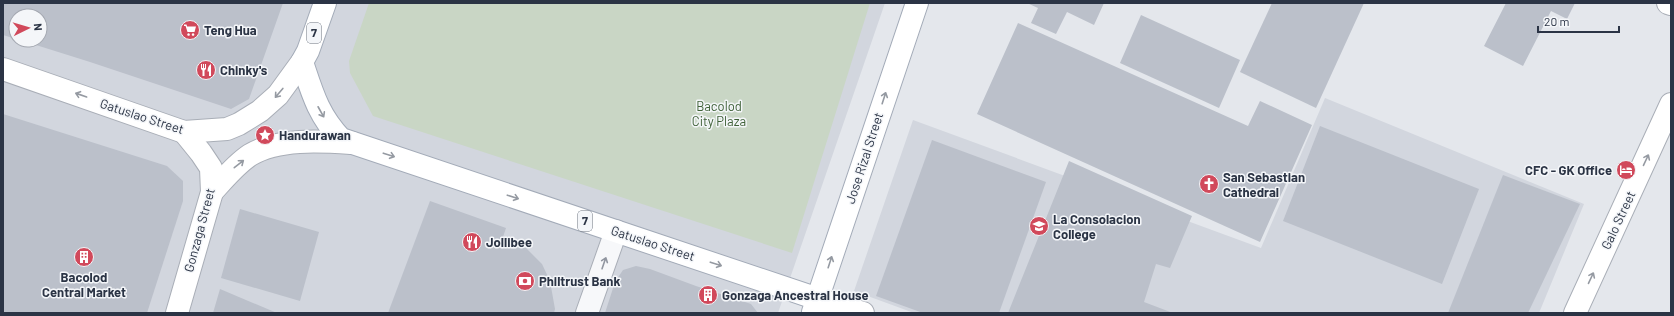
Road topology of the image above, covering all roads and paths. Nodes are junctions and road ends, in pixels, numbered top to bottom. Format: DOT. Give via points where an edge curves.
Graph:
graph roads {
  1 [pos="325,3"];
  2 [pos="917,3"];
  3 [pos="302,62"];
  4 [pos="3,68"];
  5 [pos="1671,104"];
  6 [pos="184,132"];
  7 [pos="352,143"];
  8 [pos="212,192"];
  9 [pos="616,231"];
  10 [pos="815,306"];
  11 [pos="177,313"];
  12 [pos="587,313"];
  13 [pos="863,313"];
  14 [pos="1575,313"];
  1 -- 3 [label="street, 7"];
  10 -- 2 [label="street, Jose Rizal Street, one-way"];
  3 -- 6 [label="street, Gatuslao Street, one-way" via="278,95 251,118 227,129"];
  3 -- 7 [label="street, Gatuslao Street / 7, one-way" via="316,104 328,126 341,139"];
  6 -- 4 [label="street, Gatuslao Street, one-way"];
  14 -- 5 [label="street, Galo Street, one-way"];
  6 -- 8 [label="street, Gonzaga Street" via="211,168"];
  8 -- 7 [label="street, Gatuslao Street, one-way" via="234,167 265,148 300,142"];
  7 -- 9 [label="street, Gatuslao Street / 7, one-way"];
  8 -- 11 [label="street, Gonzaga Street"];
  9 -- 10 [label="street, Gatuslao Street / 7, one-way"];
  12 -- 9 [label="street, one-way"];
  10 -- 13 [label="street, Gatuslao Street"];
}
